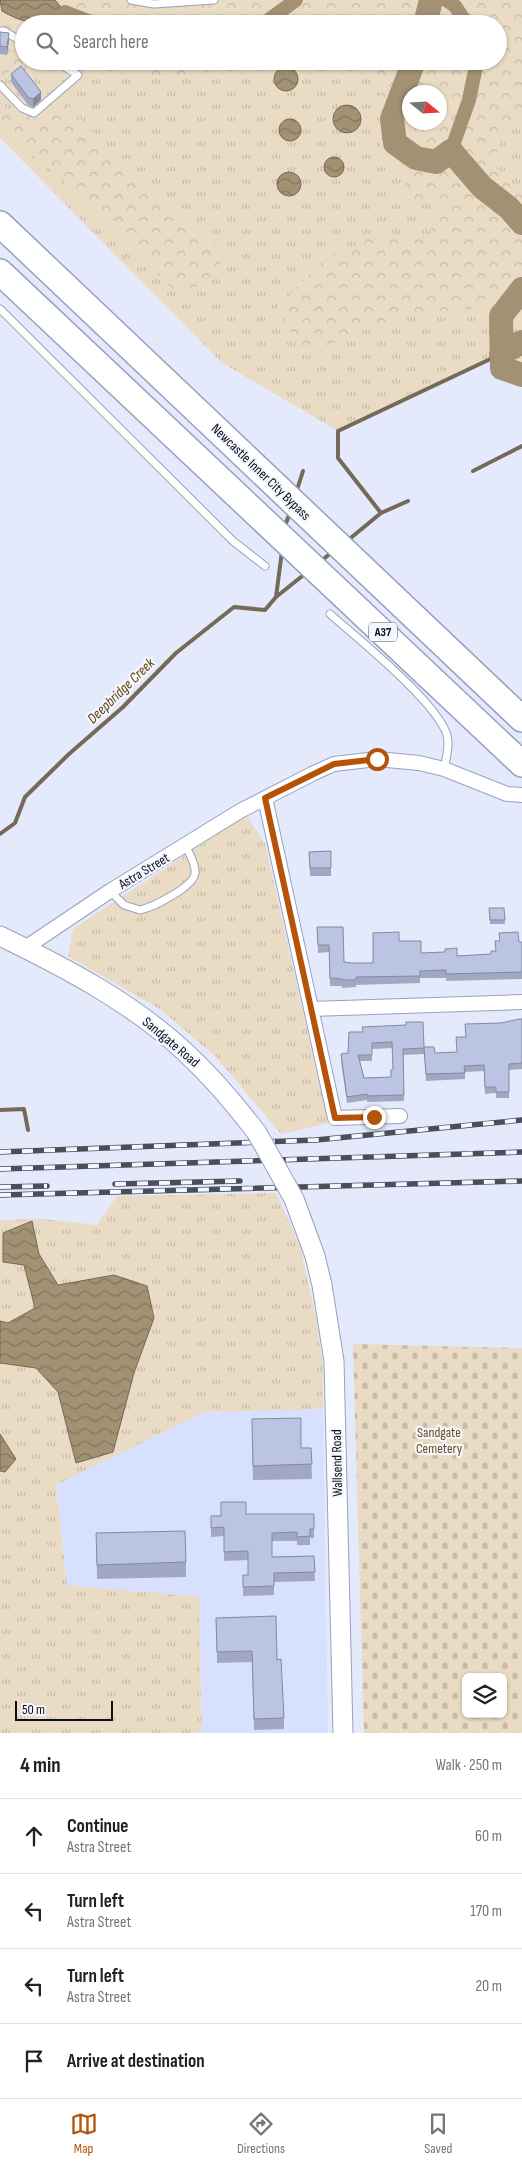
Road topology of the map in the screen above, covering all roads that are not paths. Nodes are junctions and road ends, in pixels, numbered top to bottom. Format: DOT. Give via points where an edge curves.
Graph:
graph roads {
  1 [pos="131,0"];
  2 [pos="214,0"];
  3 [pos="0,31"];
  4 [pos="15,38"];
  5 [pos="70,70"];
  6 [pos="0,85"];
  7 [pos="0,224"];
  8 [pos="0,272"];
  9 [pos="0,309"];
  10 [pos="265,566"];
  11 [pos="330,614"];
  12 [pos="522,719"];
  13 [pos="522,764"];
  14 [pos="444,769"];
  15 [pos="522,795"];
  16 [pos="265,798"];
  17 [pos="186,846"];
  18 [pos="110,891"];
  19 [pos="0,936"];
  20 [pos="25,948"];
  21 [pos="522,1002"];
  22 [pos="311,1009"];
  23 [pos="400,1116"];
  24 [pos="294,1198"];
  25 [pos="343,1733"];
  1 -- 2 [label="lane" via="154,4"];
  3 -- 4 [label="lane"];
  5 -- 6 [label="lane" via="78,75 34,113 22,108"];
  7 -- 12 [label="highway, Newcastle Inner City Bypass / A37"];
  8 -- 13 [label="highway, A37"];
  9 -- 10 [label="lane" via="233,541"];
  11 -- 14 [label="lane" via="399,676 439,719 448,744"];
  14 -- 15 [label="street, Astra Street" via="507,794"];
  14 -- 16 [label="street, Astra Street" via="397,760 355,761 326,768"];
  16 -- 17 [label="street, Astra Street"];
  16 -- 22 [label="street"];
  17 -- 18 [label="street, Astra Street"];
  17 -- 18 [label="lane" via="195,873 186,886 140,910 124,905"];
  18 -- 20 [label="street, Astra Street"];
  19 -- 20 [label="main road, Sandgate Road"];
  20 -- 24 [label="main road, Sandgate Road, bridge" via="76,975 159,1030 209,1074 257,1133"];
  21 -- 22 [label="street"];
  22 -- 23 [label="street" via="335,1118"];
  24 -- 25 [label="main road, Wallsend Road" via="315,1256 334,1361"];
}
